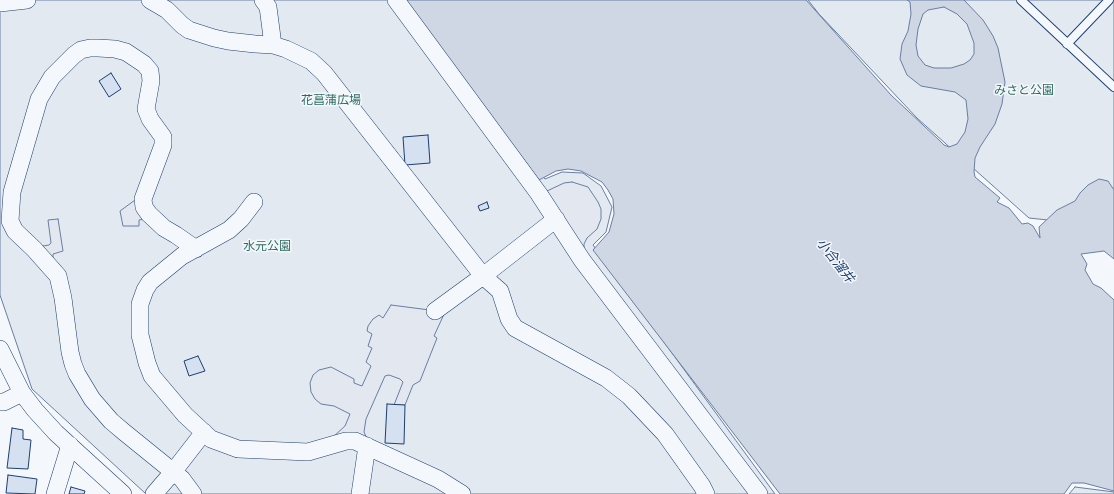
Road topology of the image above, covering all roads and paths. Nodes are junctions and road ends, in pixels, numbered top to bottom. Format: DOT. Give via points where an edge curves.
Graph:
graph roads {
  1 [pos="27,0"];
  2 [pos="153,0"];
  3 [pos="263,0"];
  4 [pos="396,0"];
  5 [pos="1021,0"];
  6 [pos="1109,0"];
  7 [pos="0,3"];
  8 [pos="1067,44"];
  9 [pos="273,45"];
  10 [pos="1114,87"];
  11 [pos="254,202"];
  12 [pos="556,219"];
  13 [pos="196,249"];
  14 [pos="483,276"];
  15 [pos="435,311"];
  16 [pos="0,349"];
  17 [pos="22,392"];
  18 [pos="0,402"];
  19 [pos="204,432"];
  20 [pos="70,445"];
  21 [pos="367,446"];
  22 [pos="173,472"];
  23 [pos="55,494"];
  24 [pos="123,494"];
  25 [pos="154,494"];
  26 [pos="193,494"];
  27 [pos="360,494"];
  28 [pos="462,494"];
  29 [pos="706,494"];
  30 [pos="759,494"];
  1 -- 7 [label="street"];
  2 -- 9 [label="street" via="189,30 228,41"];
  3 -- 9 [label="street" via="268,7"];
  4 -- 12 [label="street"];
  5 -- 8 [label="lane"];
  6 -- 8 [label="lane"];
  8 -- 10 [label="lane"];
  9 -- 14 [label="street" via="311,61 324,73"];
  11 -- 13 [label="street" via="229,230"];
  12 -- 14 [label="street"];
  12 -- 30 [label="street" via="582,260"];
  13 -- 19 [label="street" via="163,270 144,290 140,304 140,335 152,376 185,415"];
  13 -- 22 [label="street" via="164,228 144,207 143,199 163,145 163,137 146,109 151,81 150,71 126,52 98,48 82,50 52,77 39,99 12,192 10,221 15,231 58,276 73,364 92,399 111,421"];
  14 -- 15 [label="street"];
  14 -- 29 [label="street" via="500,291 509,319 515,328 606,378 629,396 665,434"];
  16 -- 17 [label="street"];
  17 -- 18 [label="street"];
  17 -- 20 [label="street" via="35,410"];
  19 -- 21 [label="street" via="211,439 238,449 308,452 346,441"];
  19 -- 22 [label="street"];
  20 -- 23 [label="street"];
  20 -- 24 [label="street"];
  21 -- 27 [label="street"];
  21 -- 28 [label="street" via="438,479"];
  22 -- 25 [label="street"];
  22 -- 26 [label="street"];
}
